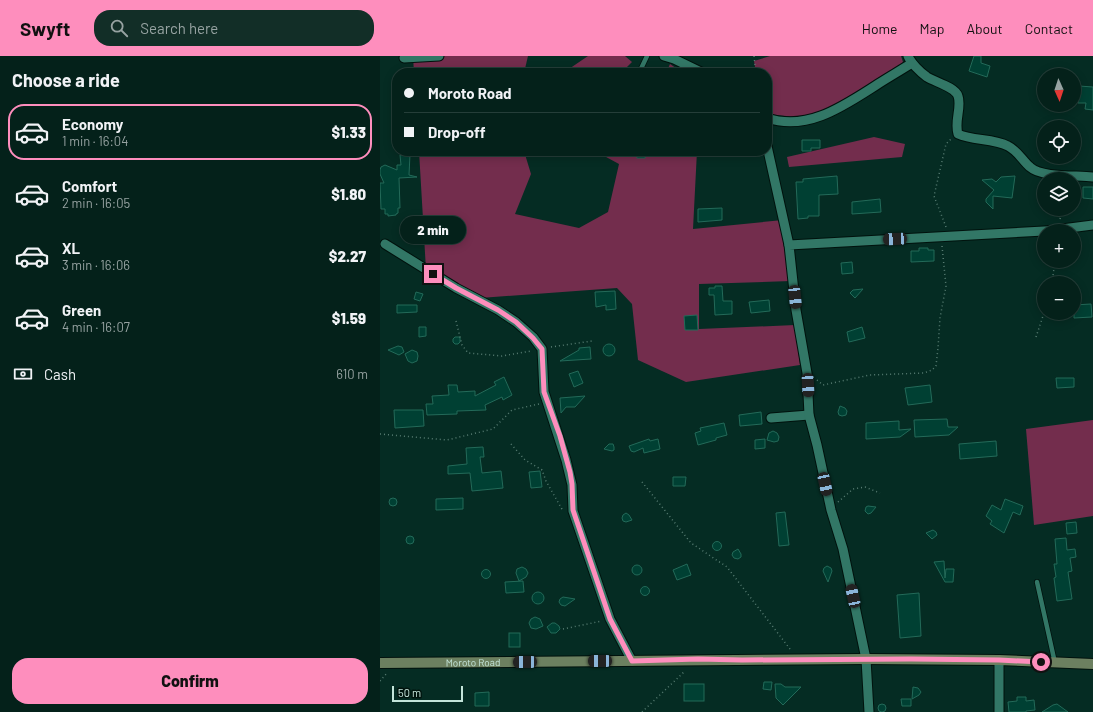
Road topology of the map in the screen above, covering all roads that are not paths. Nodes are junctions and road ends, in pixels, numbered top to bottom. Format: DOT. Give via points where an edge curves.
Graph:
graph roads {
  1 [pos="439,56"];
  2 [pos="647,56"];
  3 [pos="664,56"];
  4 [pos="404,58"];
  5 [pos="910,60"];
  6 [pos="641,68"];
  7 [pos="693,68"];
  8 [pos="772,120"];
  9 [pos="769,156"];
  10 [pos="1093,177"];
  11 [pos="1093,225"];
  12 [pos="1081,226"];
  13 [pos="1037,231"];
  14 [pos="385,244"];
  15 [pos="790,245"];
  16 [pos="810,415"];
  17 [pos="771,418"];
  18 [pos="1037,582"];
  19 [pos="866,659"];
  20 [pos="999,660"];
  21 [pos="632,661"];
  22 [pos="380,663"];
  23 [pos="1055,663"];
  24 [pos="1093,664"];
  25 [pos="869,712"];
  26 [pos="999,712"];
  1 -- 4 [label="street"];
  2 -- 6 [label="lane"];
  3 -- 7 [label="street"];
  5 -- 8 [label="street" via="850,103 829,114 804,121"];
  5 -- 10 [label="street" via="926,76 958,96 958,134 1008,146 1030,167 1046,174"];
  9 -- 15 [label="street"];
  11 -- 12 [label="street"];
  13 -- 15 [label="street"];
  14 -- 21 [label="street" via="516,322 542,349 544,392 570,472 573,510 610,619"];
  15 -- 16 [label="street" via="796,310 808,373"];
  16 -- 17 [label="street"];
  16 -- 19 [label="street"];
  18 -- 23 [label="lane"];
  19 -- 20 [label="main road, Moroto Road"];
  19 -- 21 [label="main road, Moroto Road"];
  19 -- 25 [label="street"];
  20 -- 23 [label="main road, Moroto Road"];
  20 -- 26 [label="street"];
  21 -- 22 [label="main road, Moroto Road"];
  23 -- 24 [label="main road, Moroto Road"];
}
